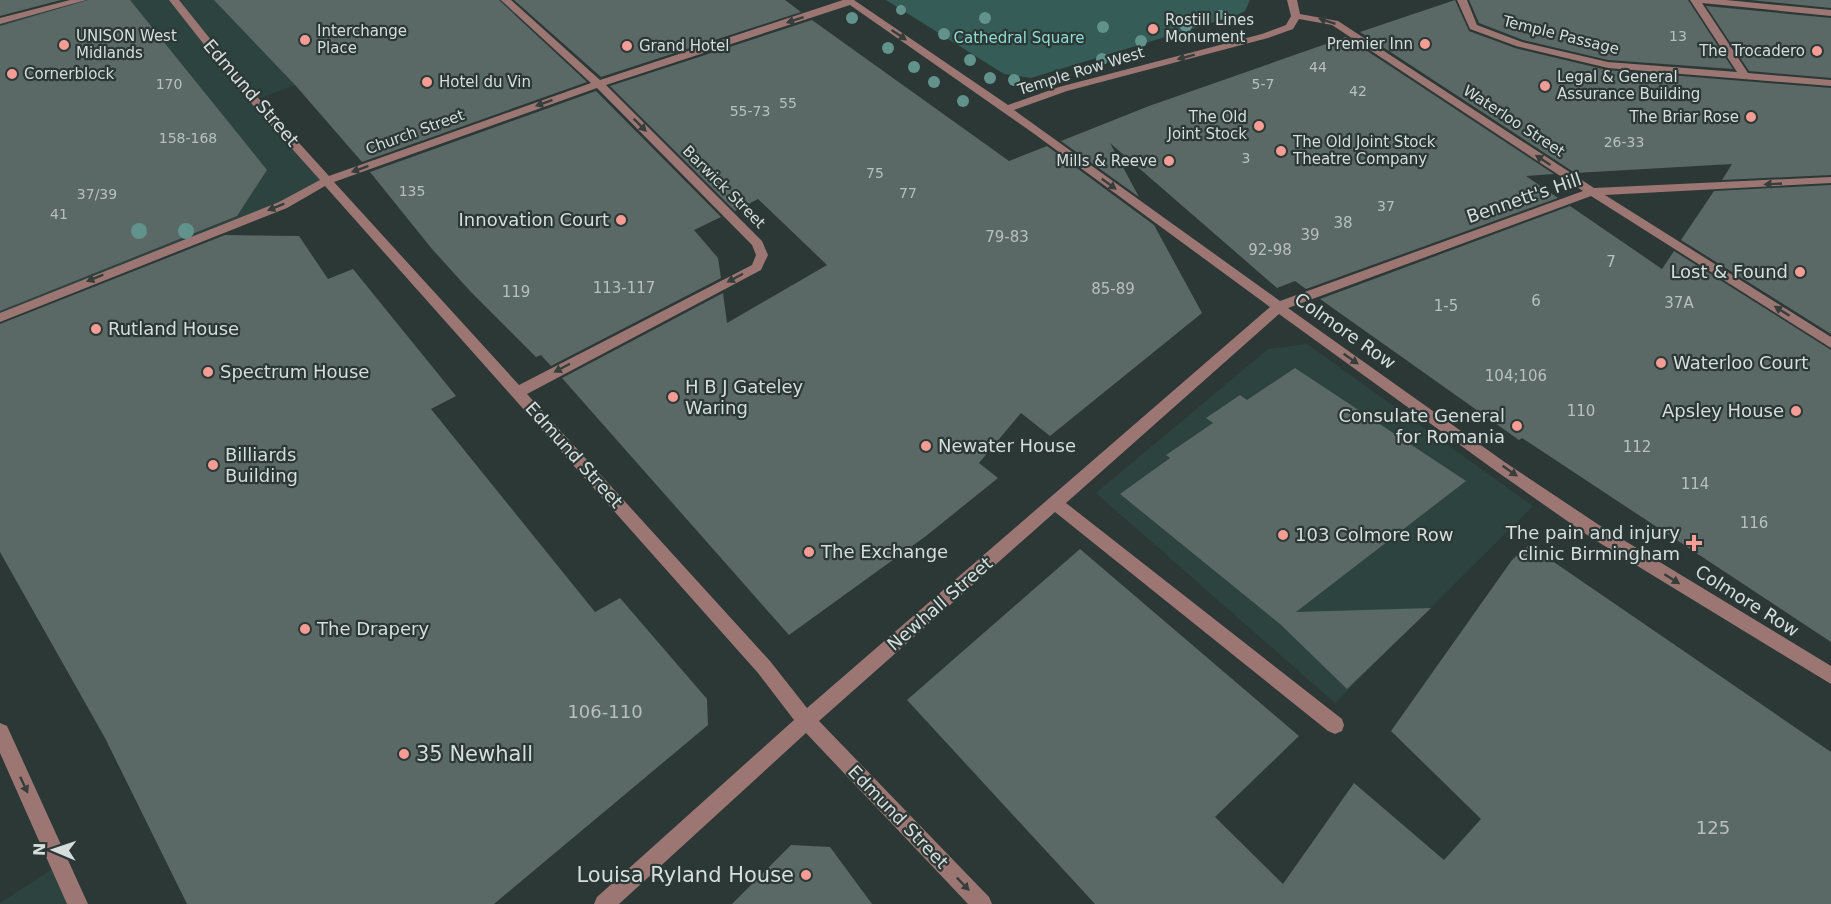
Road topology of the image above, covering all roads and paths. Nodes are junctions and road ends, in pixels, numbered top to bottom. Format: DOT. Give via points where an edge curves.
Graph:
graph roads {
  1 [pos="81,0"];
  2 [pos="174,0"];
  3 [pos="506,0"];
  4 [pos="1292,0"];
  5 [pos="1462,0"];
  6 [pos="1696,0"];
  7 [pos="849,1"];
  8 [pos="1831,13"];
  9 [pos="1296,16"];
  10 [pos="0,21"];
  11 [pos="1744,75"];
  12 [pos="1831,83"];
  13 [pos="599,84"];
  14 [pos="1006,109"];
  15 [pos="328,180"];
  16 [pos="1831,180"];
  17 [pos="1592,192"];
  18 [pos="1278,307"];
  19 [pos="0,318"];
  20 [pos="1831,342"];
  21 [pos="518,392"];
  22 [pos="1055,503"];
  23 [pos="1831,676"];
  24 [pos="806,721"];
  25 [pos="1335,725"];
  26 [pos="0,732"];
  27 [pos="78,904"];
  28 [pos="604,904"];
  29 [pos="982,904"];
  1 -- 10 [label="street"];
  2 -- 15 [label="street, Edmund Street" via="247,92"];
  3 -- 13 [label="street, Barwick Street"];
  4 -- 9 [label="street"];
  5 -- 11 [label="street, Temple Passage" via="1473,27 1519,44 1608,64"];
  6 -- 8 [label="street"];
  6 -- 11 [label="street"];
  7 -- 13 [label="street, Church Street, one-way"];
  7 -- 14 [label="street, Colmore Row, one-way"];
  9 -- 14 [label="street, Temple Row West, one-way" via="1290,27 1265,36 1063,89"];
  17 -- 9 [label="street, Waterloo Street, one-way" via="1335,23"];
  11 -- 12 [label="street, Temple Passage"];
  13 -- 15 [label="street, Church Street, one-way"];
  13 -- 21 [label="street, Barwick Street, one-way" via="758,244 762,255 757,267"];
  14 -- 18 [label="street, Colmore Row, one-way"];
  15 -- 19 [label="street, Church Street, one-way" via="283,205"];
  15 -- 21 [label="street, Edmund Street"];
  16 -- 17 [label="street, Bennett's Hill, one-way"];
  17 -- 18 [label="street, Bennett's Hill"];
  20 -- 17 [label="street, Waterloo Street, one-way"];
  18 -- 22 [label="street, Newhall Street"];
  18 -- 23 [label="street, Colmore Row, one-way" via="1597,532"];
  21 -- 24 [label="street, Edmund Street" via="764,667"];
  22 -- 24 [label="street, Newhall Street"];
  22 -- 25 [label="street"];
  24 -- 28 [label="street, Newhall Street"];
  24 -- 29 [label="street, Edmund Street, one-way"];
  26 -- 27 [label="street, one-way"];
}
